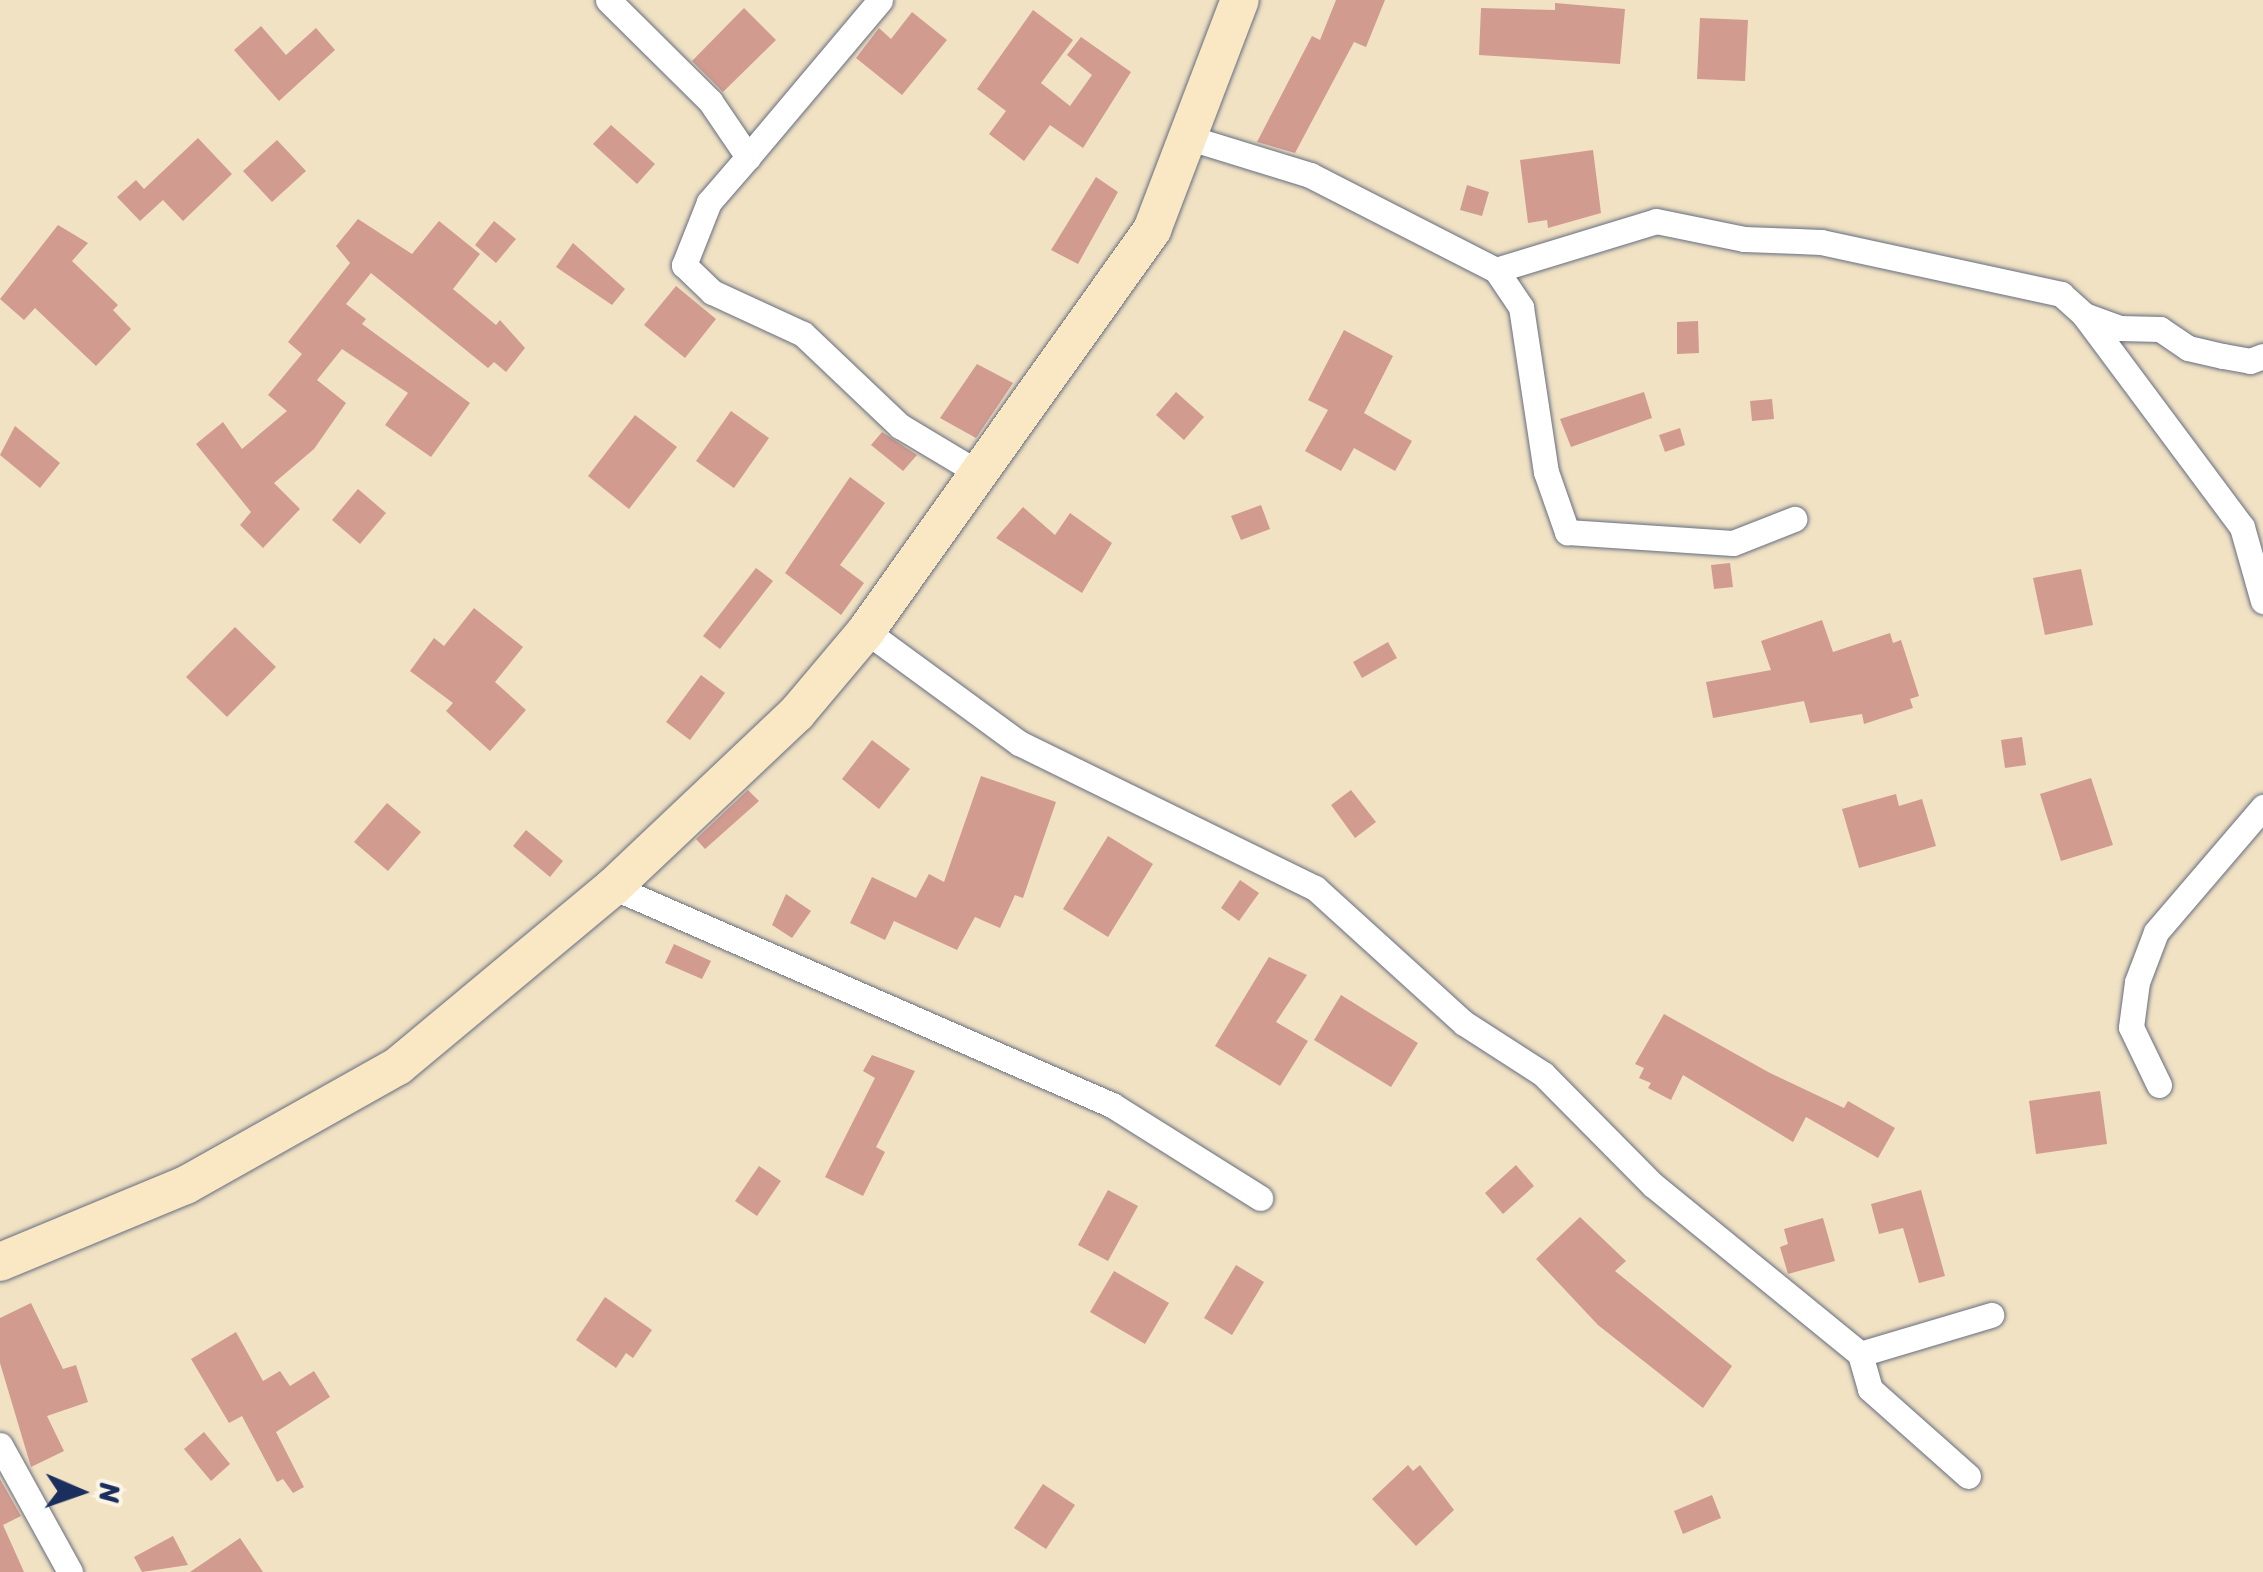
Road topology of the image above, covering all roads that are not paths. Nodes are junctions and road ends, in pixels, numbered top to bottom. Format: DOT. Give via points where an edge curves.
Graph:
graph roads {
  1 [pos="608,0"];
  2 [pos="880,0"];
  3 [pos="1240,0"];
  4 [pos="1190,138"];
  5 [pos="748,157"];
  6 [pos="1496,270"];
  7 [pos="2084,316"];
  8 [pos="2263,356"];
  9 [pos="977,472"];
  10 [pos="1794,519"];
  11 [pos="2263,601"];
  12 [pos="866,631"];
  13 [pos="2263,807"];
  14 [pos="613,887"];
  15 [pos="2159,1085"];
  16 [pos="1260,1198"];
  17 [pos="0,1262"];
  18 [pos="1991,1316"];
  19 [pos="1860,1354"];
  20 [pos="0,1445"];
  21 [pos="1968,1476"];
  22 [pos="70,1572"];
  1 -- 5 [label="street" via="710,101"];
  2 -- 5 [label="street"];
  3 -- 4 [label="street"];
  4 -- 6 [label="street" via="1310,175"];
  4 -- 9 [label="street" via="1152,230"];
  5 -- 9 [label="street" via="709,202 684,265 712,292 803,334 900,426"];
  6 -- 7 [label="street" via="1656,220 1744,239 1821,242 2060,294"];
  6 -- 10 [label="street" via="1520,308 1546,472 1567,532 1733,544"];
  7 -- 8 [label="street" via="2120,328 2160,328 2188,348 2223,356"];
  7 -- 11 [label="street" via="2242,527"];
  9 -- 12 [label="street"];
  12 -- 14 [label="street" via="796,713"];
  12 -- 19 [label="street" via="1019,743 1315,888 1464,1024 1543,1074 1653,1185"];
  13 -- 15 [label="street" via="2156,932 2137,982 2131,1027"];
  14 -- 16 [label="street" via="1112,1105"];
  14 -- 17 [label="street" via="429,1043 367,1085 186,1185"];
  18 -- 19 [label="street"];
  19 -- 21 [label="street" via="1870,1389"];
  20 -- 22 [label="street"];
}
